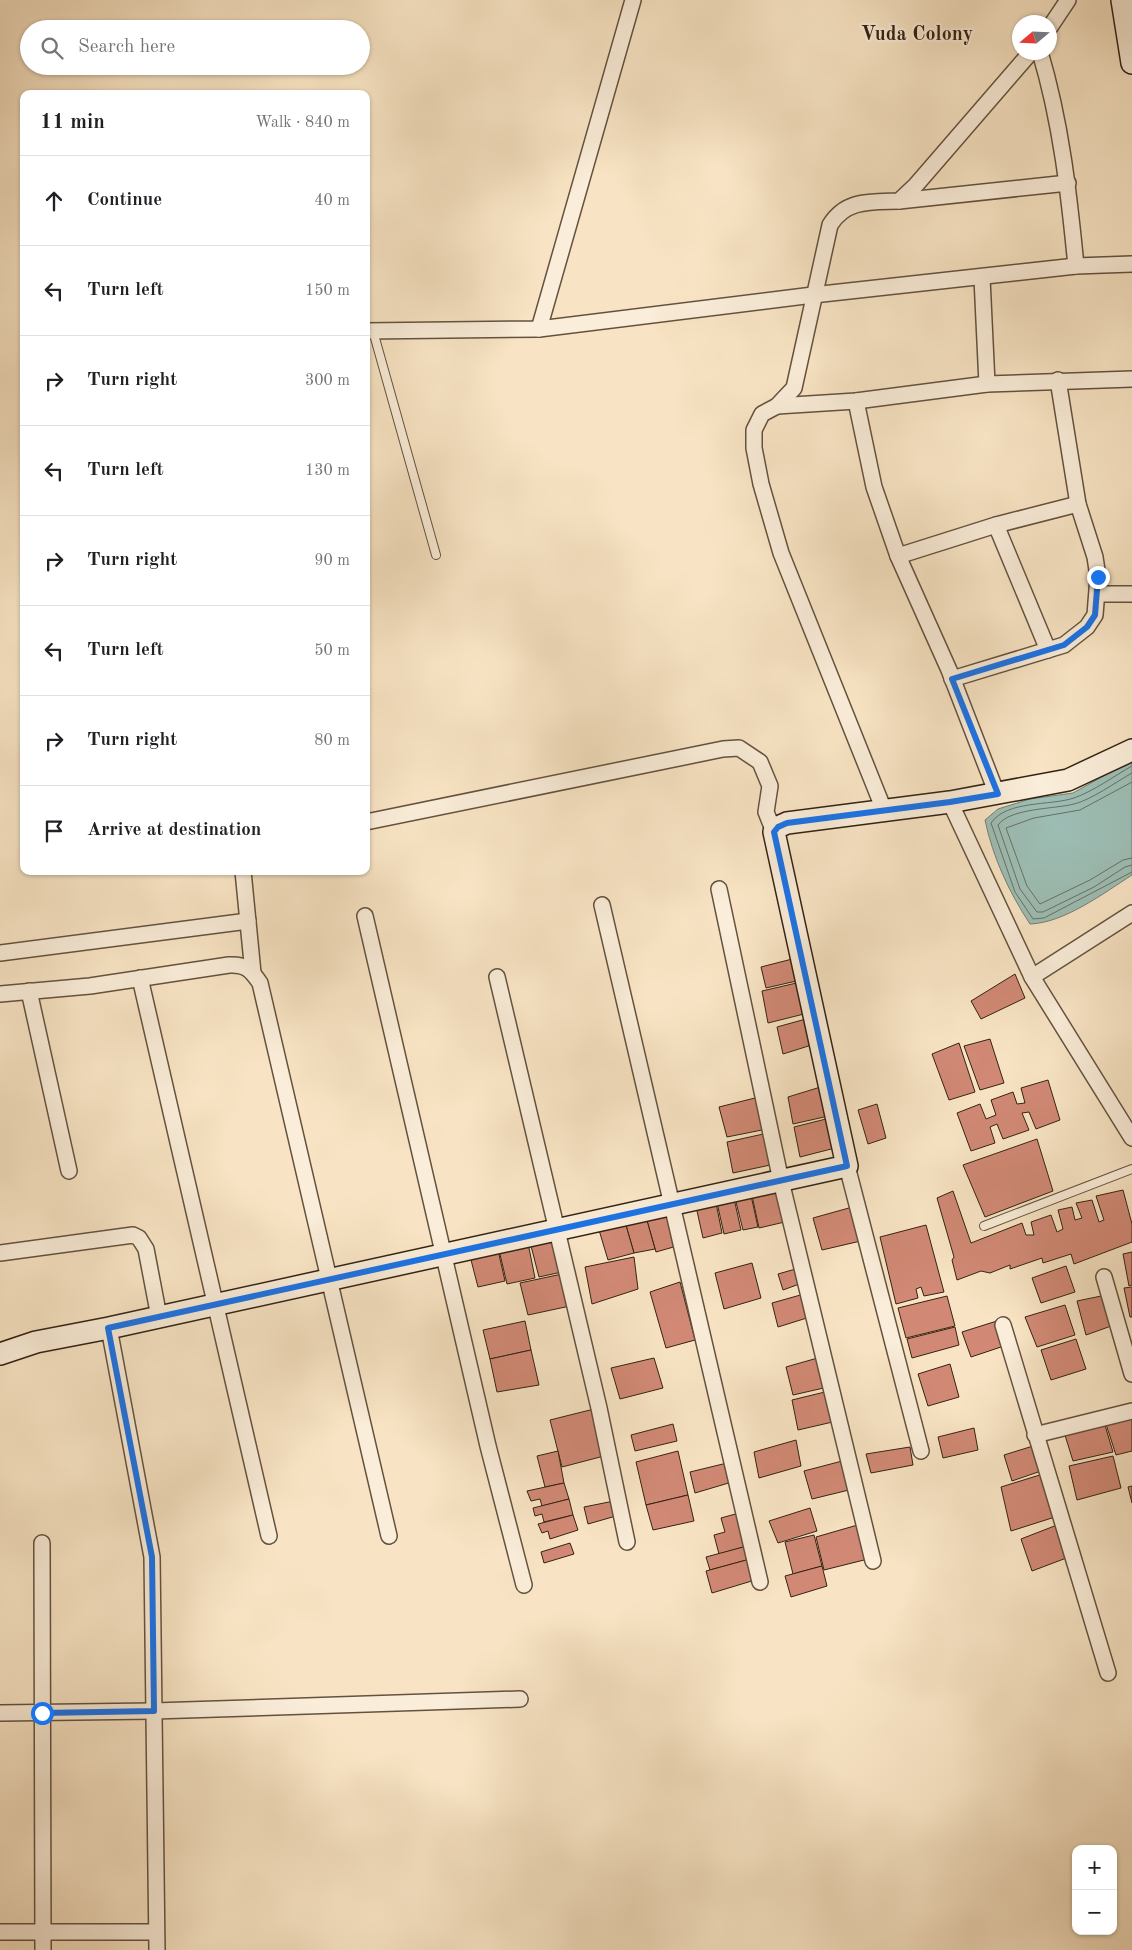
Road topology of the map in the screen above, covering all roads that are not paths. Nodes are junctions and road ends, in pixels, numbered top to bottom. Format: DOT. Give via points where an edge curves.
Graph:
graph roads {
  1 [pos="633,0"];
  2 [pos="1068,0"];
  3 [pos="1122,0"];
  4 [pos="1057,16"];
  5 [pos="1131,49"];
  6 [pos="1024,60"];
  7 [pos="1042,60"];
  8 [pos="1068,183"];
  9 [pos="899,202"];
  10 [pos="1132,264"];
  11 [pos="1076,266"];
  12 [pos="982,278"];
  13 [pos="813,295"];
  14 [pos="539,329"];
  15 [pos="370,331"];
  16 [pos="1132,379"];
  17 [pos="1058,380"];
  18 [pos="987,384"];
  19 [pos="856,401"];
  20 [pos="777,406"];
  21 [pos="1078,504"];
  22 [pos="996,525"];
  23 [pos="436,554"];
  24 [pos="898,556"];
  25 [pos="1098,594"];
  26 [pos="1132,594"];
  27 [pos="1048,650"];
  28 [pos="952,679"];
  29 [pos="1132,750"];
  30 [pos="998,794"];
  31 [pos="950,802"];
  32 [pos="884,810"];
  33 [pos="370,821"];
  34 [pos="774,832"];
  35 [pos="243,875"];
  36 [pos="719,889"];
  37 [pos="602,905"];
  38 [pos="1132,913"];
  39 [pos="364,916"];
  40 [pos="248,921"];
  41 [pos="0,953"];
  42 [pos="253,973"];
  43 [pos="497,977"];
  44 [pos="1032,977"];
  45 [pos="140,978"];
  46 [pos="29,992"];
  47 [pos="0,994"];
  48 [pos="1132,1138"];
  49 [pos="847,1166"];
  50 [pos="1132,1169"];
  51 [pos="69,1171"];
  52 [pos="781,1181"];
  53 [pos="670,1206"];
  54 [pos="984,1226"];
  55 [pos="555,1231"];
  56 [pos="0,1253"];
  57 [pos="443,1255"];
  58 [pos="1104,1277"];
  59 [pos="330,1279"];
  60 [pos="217,1304"];
  61 [pos="159,1317"];
  62 [pos="1003,1324"];
  63 [pos="108,1328"];
  64 [pos="0,1354"];
  65 [pos="1132,1374"];
  66 [pos="1132,1412"];
  67 [pos="1035,1434"];
  68 [pos="921,1451"];
  69 [pos="269,1536"];
  70 [pos="389,1536"];
  71 [pos="627,1542"];
  72 [pos="42,1543"];
  73 [pos="873,1561"];
  74 [pos="760,1582"];
  75 [pos="524,1586"];
  76 [pos="1108,1673"];
  77 [pos="520,1699"];
  78 [pos="154,1711"];
  79 [pos="0,1713"];
  80 [pos="42,1713"];
  81 [pos="0,1932"];
  82 [pos="43,1932"];
  83 [pos="156,1932"];
  84 [pos="44,1950"];
  85 [pos="157,1950"];
  1 -- 14 [label="street"];
  2 -- 4 [label="street"];
  3 -- 5 [label="street"];
  6 -- 9 [label="street"];
  7 -- 8 [label="street"];
  8 -- 9 [label="street"];
  8 -- 11 [label="street"];
  9 -- 13 [label="street" via="853,204 836,216 830,226"];
  10 -- 11 [label="street"];
  11 -- 12 [label="street"];
  12 -- 13 [label="street"];
  12 -- 18 [label="street"];
  13 -- 14 [label="street"];
  13 -- 20 [label="street" via="794,388"];
  14 -- 15 [label="street"];
  15 -- 23 [label="lane"];
  16 -- 17 [label="street"];
  17 -- 18 [label="street"];
  17 -- 21 [label="street"];
  18 -- 19 [label="street"];
  19 -- 20 [label="street"];
  19 -- 24 [label="street" via="874,487"];
  20 -- 32 [label="street" via="762,414 754,430 761,484 781,553"];
  21 -- 22 [label="street"];
  21 -- 25 [label="street" via="1095,557"];
  22 -- 24 [label="street"];
  22 -- 27 [label="street"];
  24 -- 28 [label="street"];
  25 -- 26 [label="street"];
  25 -- 27 [label="street" via="1095,615 1087,627 1064,645"];
  27 -- 28 [label="street"];
  28 -- 30 [label="street"];
  29 -- 30 [label="street" via="1068,780"];
  30 -- 31 [label="street"];
  31 -- 32 [label="street"];
  31 -- 44 [label="street"];
  32 -- 34 [label="street" via="787,823"];
  33 -- 34 [label="street" via="739,748 760,762 770,786 766,812"];
  34 -- 49 [label="street"];
  35 -- 40 [label="street"];
  36 -- 52 [label="street"];
  37 -- 53 [label="street"];
  38 -- 44 [label="street"];
  39 -- 57 [label="street"];
  40 -- 41 [label="street"];
  40 -- 42 [label="street"];
  42 -- 45 [label="street" via="238,965"];
  42 -- 59 [label="street" via="260,983"];
  43 -- 55 [label="street"];
  44 -- 48 [label="street"];
  45 -- 46 [label="street"];
  45 -- 60 [label="street"];
  46 -- 47 [label="street"];
  46 -- 51 [label="street"];
  49 -- 52 [label="street"];
  49 -- 68 [label="street"];
  50 -- 54 [label="lane"];
  52 -- 53 [label="street"];
  52 -- 73 [label="street"];
  53 -- 55 [label="street"];
  53 -- 74 [label="street"];
  55 -- 57 [label="street"];
  55 -- 71 [label="street"];
  56 -- 61 [label="street" via="133,1236 139,1238 146,1249"];
  57 -- 59 [label="street"];
  57 -- 75 [label="street"];
  58 -- 65 [label="street"];
  59 -- 60 [label="street"];
  59 -- 70 [label="street"];
  60 -- 61 [label="street"];
  60 -- 69 [label="street"];
  61 -- 63 [label="street"];
  62 -- 67 [label="street"];
  63 -- 64 [label="street" via="36,1342"];
  63 -- 78 [label="street" via="152,1557"];
  66 -- 67 [label="street"];
  67 -- 76 [label="street"];
  72 -- 80 [label="street"];
  77 -- 78 [label="street"];
  78 -- 80 [label="street"];
  78 -- 83 [label="street"];
  79 -- 80 [label="street"];
  80 -- 82 [label="street"];
  81 -- 82 [label="street"];
  82 -- 83 [label="street"];
  82 -- 84 [label="street"];
  83 -- 85 [label="street"];
}
